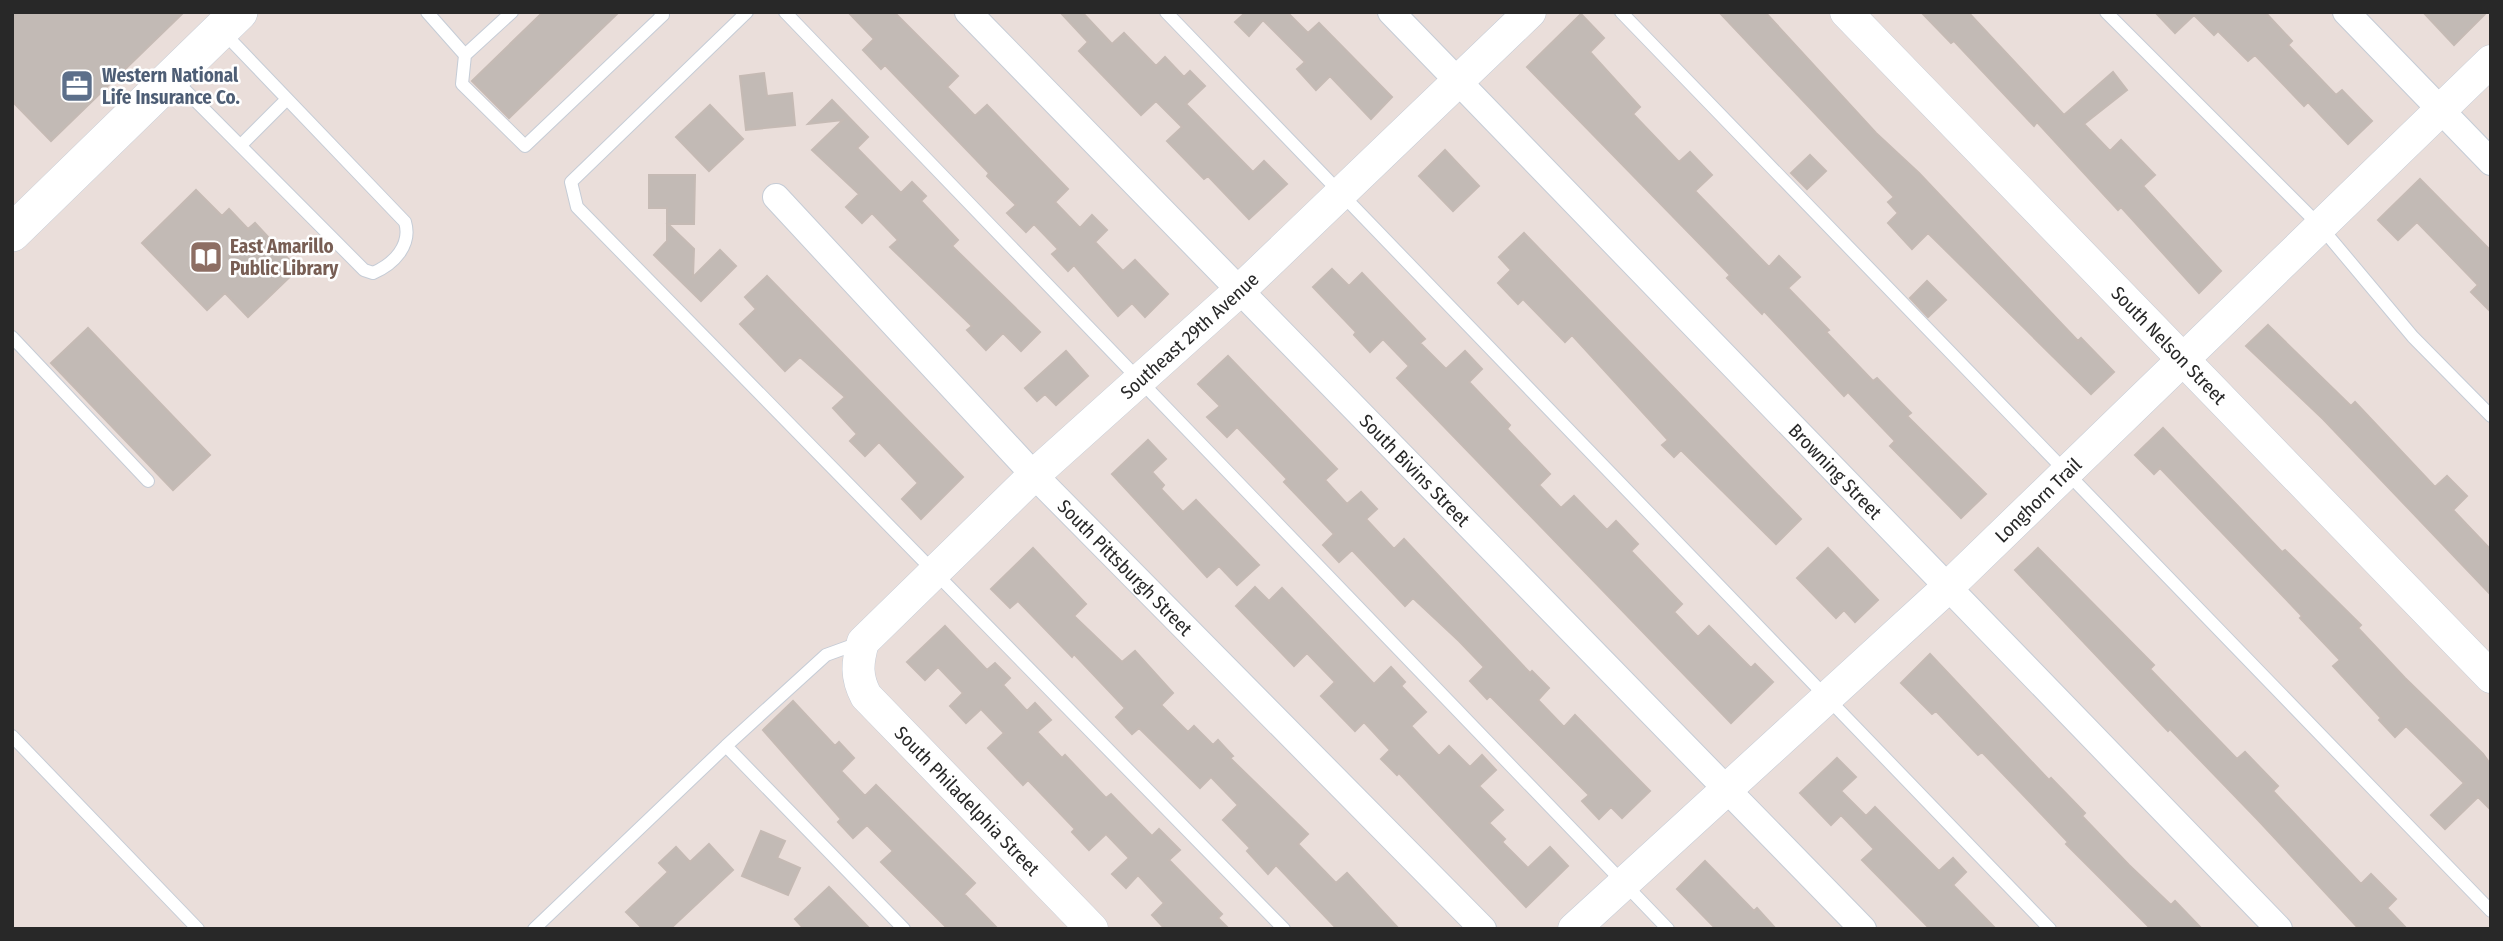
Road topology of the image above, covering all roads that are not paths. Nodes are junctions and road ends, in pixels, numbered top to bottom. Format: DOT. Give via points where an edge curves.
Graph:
graph roads {
  1 [pos="427,12"];
  2 [pos="512,12"];
  3 [pos="660,12"];
  4 [pos="747,12"];
  5 [pos="785,12"];
  6 [pos="968,12"];
  7 [pos="1166,12"];
  8 [pos="1391,12"];
  9 [pos="1531,12"];
  10 [pos="1621,12"];
  11 [pos="1846,12"];
  12 [pos="2106,12"];
  13 [pos="2346,12"];
  14 [pos="229,18"];
  15 [pos="465,55"];
  16 [pos="2491,61"];
  17 [pos="173,77"];
  18 [pos="1458,82"];
  19 [pos="287,99"];
  20 [pos="2440,110"];
  21 [pos="241,145"];
  22 [pos="2491,162"];
  23 [pos="1340,195"];
  24 [pos="776,197"];
  25 [pos="20,221"];
  26 [pos="2320,226"];
  27 [pos="1239,291"];
  28 [pos="12,337"];
  29 [pos="2183,359"];
  30 [pos="1138,382"];
  31 [pos="2491,416"];
  32 [pos="2066,472"];
  33 [pos="1034,475"];
  34 [pos="148,481"];
  35 [pos="936,571"];
  36 [pos="1947,588"];
  37 [pos="860,653"];
  38 [pos="2491,677"];
  39 [pos="1827,696"];
  40 [pos="12,736"];
  41 [pos="726,746"];
  42 [pos="1727,787"];
  43 [pos="1624,883"];
  44 [pos="2491,911"];
  45 [pos="536,928"];
  46 [pos="198,929"];
  47 [pos="904,929"];
  48 [pos="1092,929"];
  49 [pos="1284,929"];
  50 [pos="1483,929"];
  51 [pos="1574,929"];
  52 [pos="1668,929"];
  53 [pos="1863,929"];
  54 [pos="2050,929"];
  55 [pos="2279,929"];
  1 -- 15 [label="lane"];
  2 -- 15 [label="lane"];
  3 -- 15 [label="lane" via="663,15 525,146 462,84"];
  4 -- 35 [label="lane" via="571,182 577,207"];
  5 -- 30 [label="lane"];
  6 -- 27 [label="street, South Bivins Street"];
  7 -- 23 [label="lane"];
  8 -- 18 [label="street, Browning Street"];
  9 -- 18 [label="street, Southeast 29th Avenue"];
  10 -- 32 [label="lane"];
  11 -- 29 [label="street, South Nelson Street"];
  12 -- 26 [label="lane"];
  13 -- 20 [label="street"];
  14 -- 17 [label="main road"];
  14 -- 19 [label="lane"];
  16 -- 20 [label="street, Longhorn Trail"];
  17 -- 21 [label="lane"];
  17 -- 25 [label="main road"];
  18 -- 23 [label="street, Southeast 29th Avenue"];
  18 -- 36 [label="street, Browning Street"];
  19 -- 21 [label="lane"];
  19 -- 21 [label="lane" via="405,222 409,236 405,247 381,270 364,270"];
  20 -- 22 [label="street"];
  20 -- 26 [label="street, Longhorn Trail"];
  23 -- 27 [label="street, Southeast 29th Avenue"];
  23 -- 39 [label="lane"];
  24 -- 33 [label="street, South Pittsburgh Street"];
  26 -- 29 [label="street, Longhorn Trail"];
  26 -- 31 [label="lane" via="2413,337"];
  27 -- 30 [label="street, Southeast 29th Avenue"];
  27 -- 42 [label="street, South Bivins Street"];
  28 -- 34 [label="lane"];
  29 -- 32 [label="street, Longhorn Trail"];
  29 -- 38 [label="street, South Nelson Street"];
  30 -- 33 [label="street, Southeast 29th Avenue"];
  30 -- 43 [label="lane"];
  32 -- 36 [label="street, Longhorn Trail"];
  32 -- 44 [label="lane"];
  33 -- 35 [label="street, Southeast 29th Avenue"];
  33 -- 50 [label="street, South Pittsburgh Street"];
  35 -- 37 [label="street, Southeast 29th Avenue"];
  35 -- 49 [label="lane"];
  36 -- 39 [label="street, Longhorn Trail"];
  36 -- 55 [label="street, Browning Street"];
  37 -- 41 [label="lane" via="826,655"];
  37 -- 48 [label="street, South Philadelphia Street" via="866,696"];
  39 -- 42 [label="street, Longhorn Trail"];
  39 -- 54 [label="lane"];
  40 -- 46 [label="lane"];
  41 -- 45 [label="lane"];
  41 -- 47 [label="lane"];
  42 -- 43 [label="street, Longhorn Trail"];
  42 -- 53 [label="street, South Bivins Street"];
  43 -- 51 [label="street, Longhorn Trail"];
  43 -- 52 [label="lane"];
}
